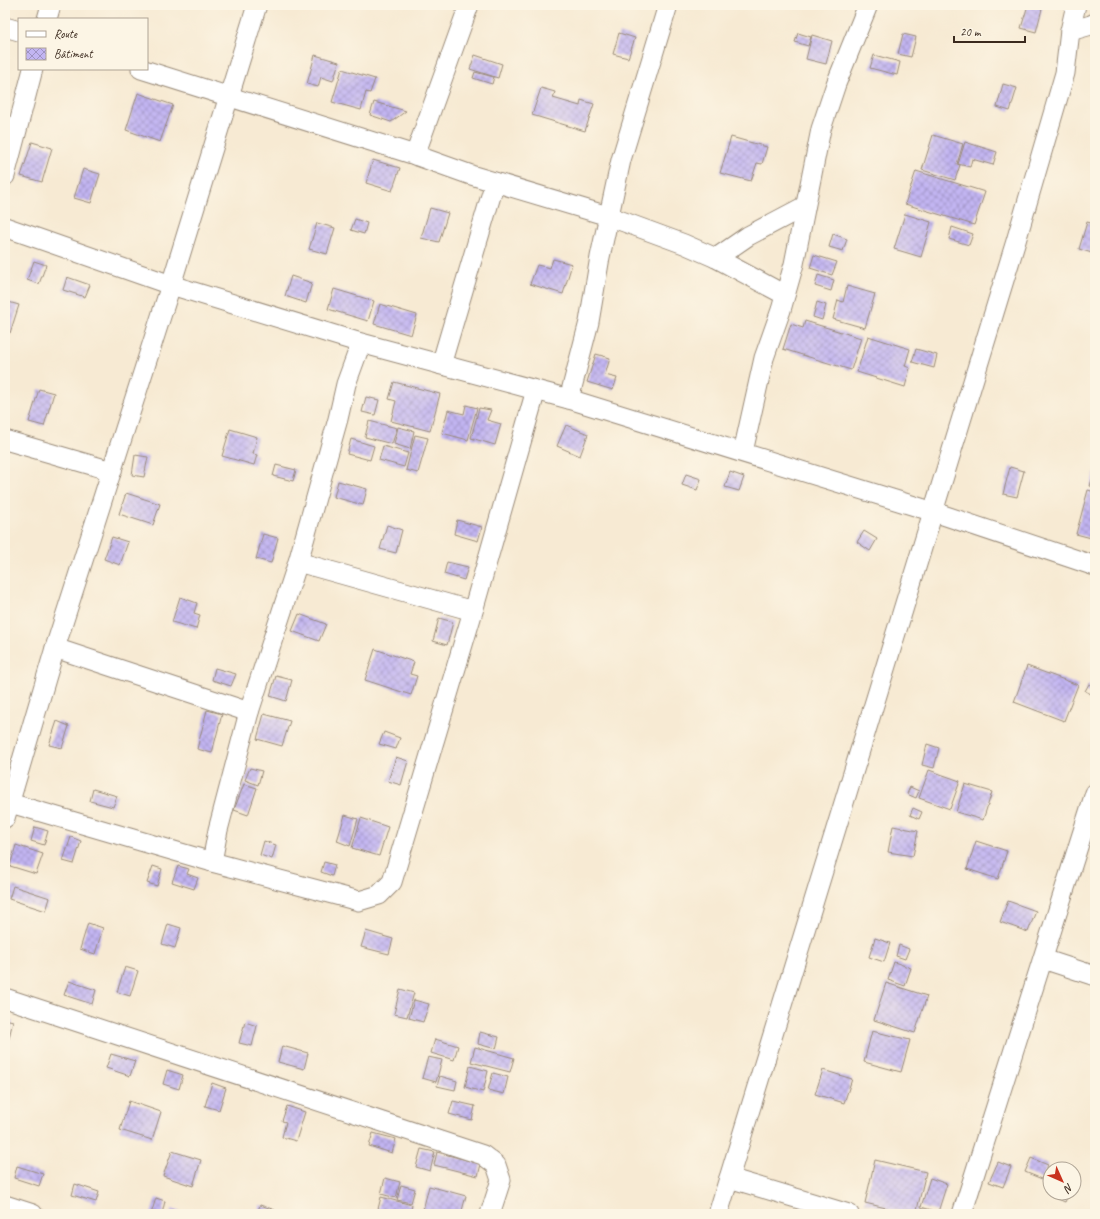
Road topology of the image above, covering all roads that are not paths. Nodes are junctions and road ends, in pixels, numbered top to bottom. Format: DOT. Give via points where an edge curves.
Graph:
graph roads {
  1 [pos="51,5"];
  2 [pos="257,5"];
  3 [pos="469,5"];
  4 [pos="668,5"];
  5 [pos="868,5"];
  6 [pos="1076,5"];
  7 [pos="47,18"];
  8 [pos="1095,23"];
  9 [pos="5,27"];
  10 [pos="18,31"];
  11 [pos="1070,31"];
  12 [pos="33,70"];
  13 [pos="144,70"];
  14 [pos="229,96"];
  15 [pos="415,155"];
  16 [pos="5,176"];
  17 [pos="495,182"];
  18 [pos="805,206"];
  19 [pos="608,216"];
  20 [pos="5,227"];
  21 [pos="716,258"];
  22 [pos="171,285"];
  23 [pos="784,295"];
  24 [pos="361,343"];
  25 [pos="441,365"];
  26 [pos="536,390"];
  27 [pos="569,399"];
  28 [pos="5,440"];
  29 [pos="743,452"];
  30 [pos="112,470"];
  31 [pos="934,512"];
  32 [pos="298,562"];
  33 [pos="1095,566"];
  34 [pos="473,612"];
  35 [pos="55,648"];
  36 [pos="248,712"];
  37 [pos="1095,793"];
  38 [pos="8,811"];
  39 [pos="212,862"];
  40 [pos="1043,959"];
  41 [pos="1095,976"];
  42 [pos="5,998"];
  43 [pos="729,1178"];
  44 [pos="5,1205"];
  45 [pos="32,1214"];
  46 [pos="490,1214"];
  47 [pos="718,1214"];
  48 [pos="849,1214"];
  49 [pos="962,1214"];
  1 -- 7 [label="street"];
  2 -- 14 [label="street"];
  3 -- 15 [label="street"];
  4 -- 19 [label="street" via="621,160"];
  5 -- 18 [label="street" via="821,129"];
  6 -- 11 [label="street"];
  8 -- 11 [label="street"];
  9 -- 10 [label="street"];
  11 -- 31 [label="street" via="1065,73"];
  12 -- 16 [label="street"];
  13 -- 14 [label="street"];
  14 -- 15 [label="street"];
  14 -- 22 [label="street"];
  15 -- 17 [label="street"];
  17 -- 19 [label="street"];
  17 -- 25 [label="street"];
  18 -- 21 [label="street" via="748,236"];
  18 -- 23 [label="street" via="794,264"];
  19 -- 21 [label="street"];
  19 -- 27 [label="street" via="589,322"];
  20 -- 22 [label="street"];
  21 -- 23 [label="street"];
  22 -- 24 [label="street"];
  22 -- 30 [label="street"];
  23 -- 29 [label="street" via="764,358"];
  24 -- 25 [label="street"];
  24 -- 32 [label="street" via="346,384"];
  25 -- 26 [label="street"];
  26 -- 27 [label="street"];
  26 -- 34 [label="street"];
  27 -- 29 [label="street"];
  28 -- 30 [label="street"];
  29 -- 31 [label="street"];
  30 -- 35 [label="street"];
  31 -- 33 [label="street"];
  31 -- 43 [label="street"];
  32 -- 34 [label="street"];
  32 -- 36 [label="street"];
  34 -- 39 [label="street" via="392,882 379,896 359,900"];
  35 -- 36 [label="street"];
  35 -- 38 [label="street"];
  36 -- 39 [label="street"];
  37 -- 40 [label="street"];
  38 -- 39 [label="street"];
  40 -- 41 [label="street"];
  40 -- 49 [label="street"];
  42 -- 46 [label="street" via="483,1155 496,1165 501,1180"];
  43 -- 47 [label="street"];
  43 -- 48 [label="street"];
  44 -- 45 [label="street"];
}
